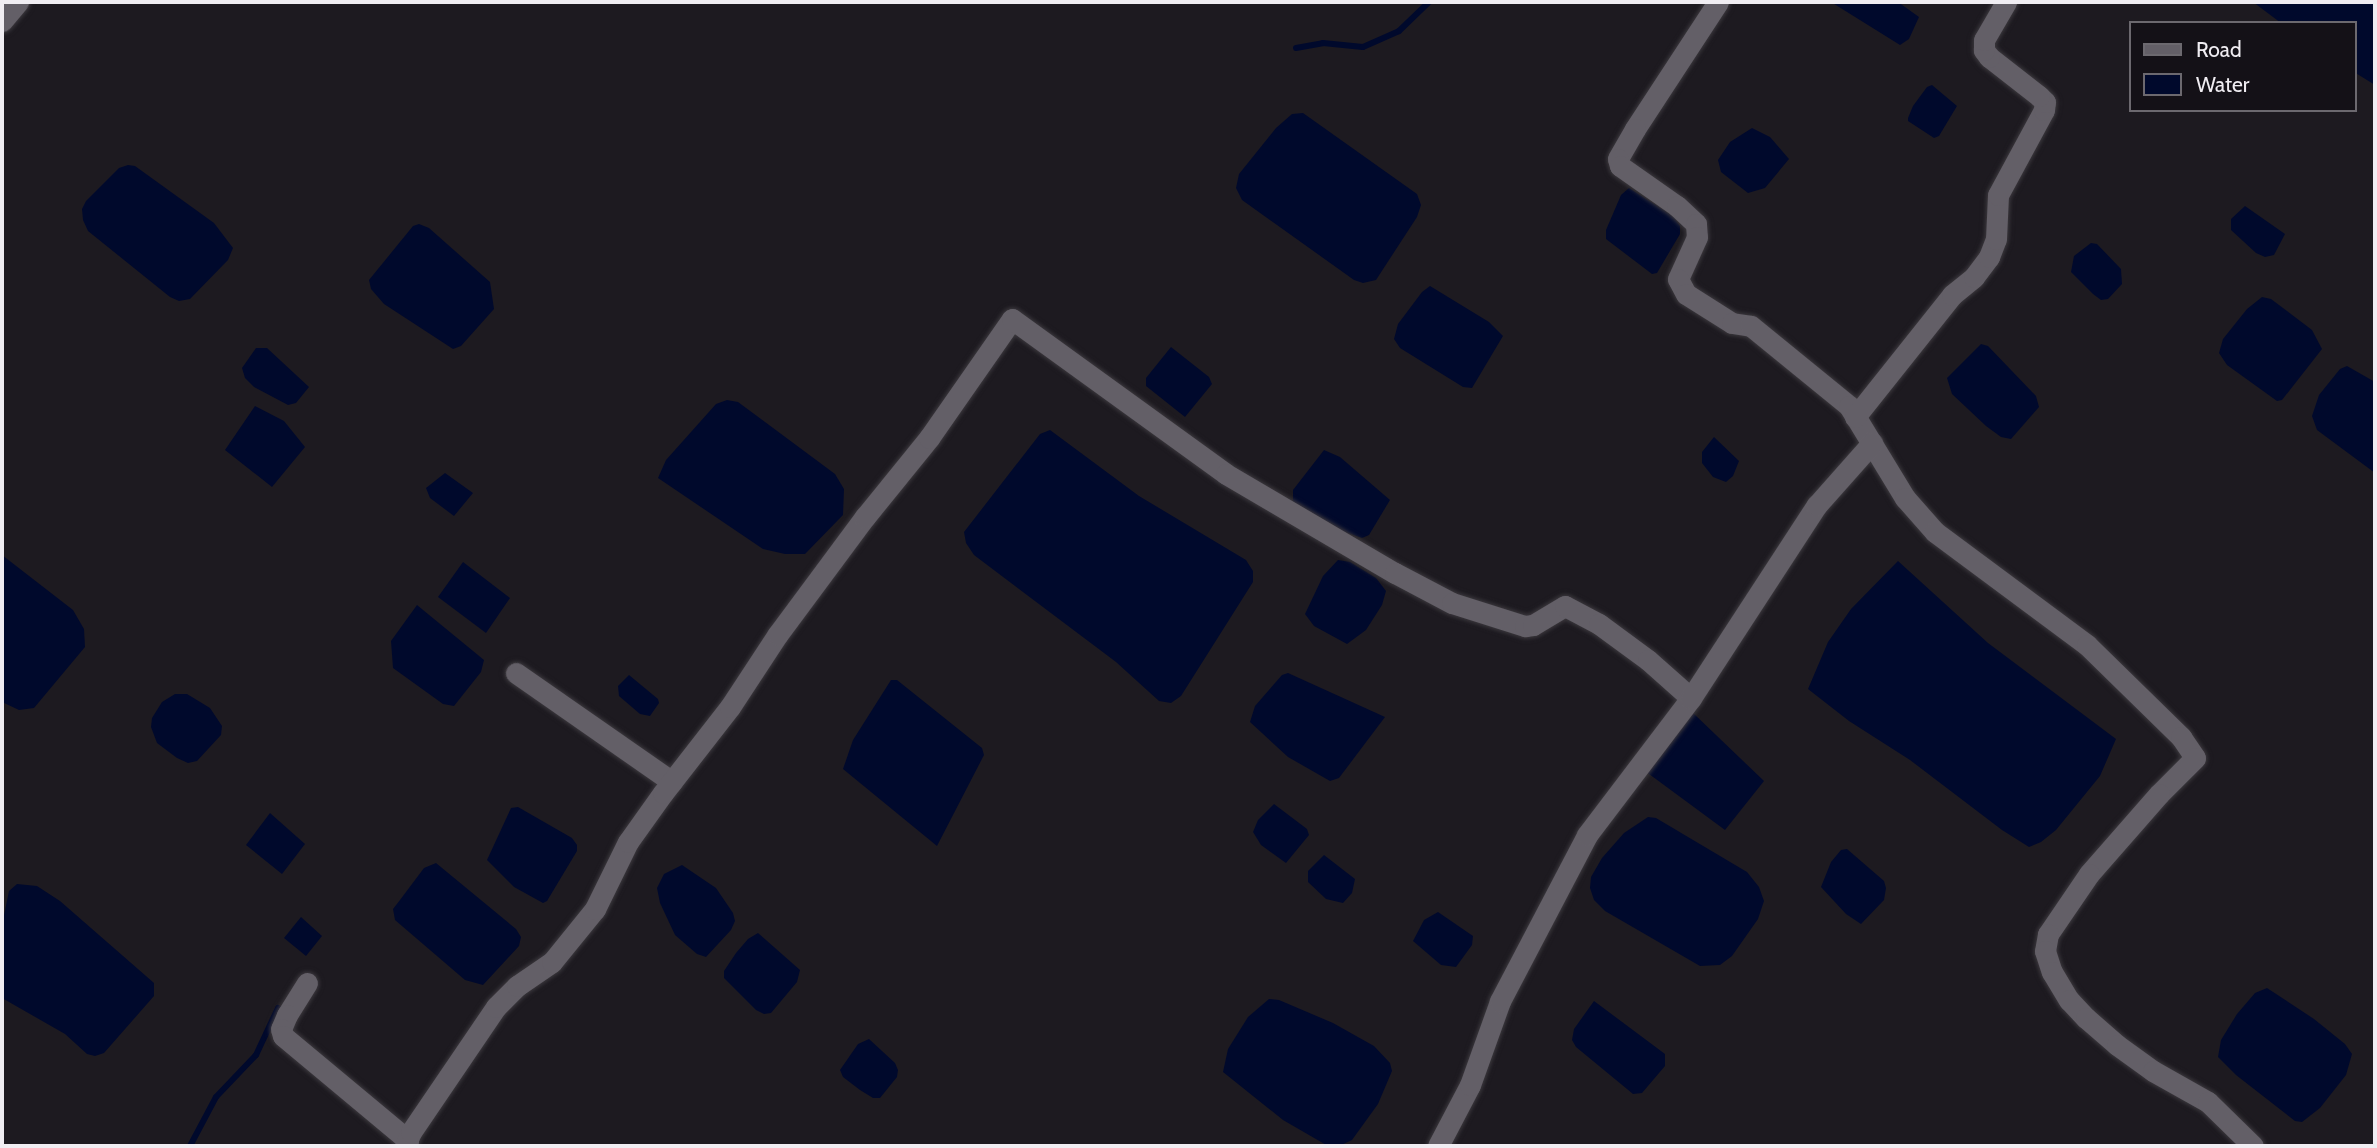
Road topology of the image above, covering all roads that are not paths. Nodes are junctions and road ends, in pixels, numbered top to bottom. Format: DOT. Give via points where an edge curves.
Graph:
graph roads {
  1 [pos="18,2"];
  2 [pos="1718,2"];
  3 [pos="2007,2"];
  4 [pos="2,21"];
  5 [pos="1855,416"];
  6 [pos="1872,443"];
  7 [pos="516,673"];
  8 [pos="1691,698"];
  9 [pos="672,782"];
  10 [pos="307,983"];
  11 [pos="406,1143"];
  12 [pos="1438,1146"];
  13 [pos="2253,1146"];
  1 -- 4 [label="street"];
  2 -- 5 [label="street" via="1635,129 1618,159 1620,166 1677,205 1696,224 1697,237 1678,279 1686,294 1732,323 1751,326 1849,406"];
  3 -- 5 [label="street" via="1984,40 1984,50 2039,96 2045,102 2044,110 1998,195 1996,239 1989,257 1952,295"];
  5 -- 6 [label="street"];
  6 -- 8 [label="street" via="1817,505"];
  6 -- 13 [label="street" via="1905,498 1935,532 2087,645 2181,737 2195,758 2089,874 2048,934 2045,951 2069,1000 2086,1018 2153,1071 2208,1102"];
  7 -- 9 [label="street"];
  8 -- 9 [label="street" via="1609,631 1565,606 1525,626 1451,603 1395,573 1226,474 1012,319 929,438"];
  8 -- 12 [label="street" via="1587,835 1500,1001 1470,1085"];
  9 -- 11 [label="street" via="628,842 596,909 552,962 496,1007"];
  10 -- 11 [label="street" via="290,1008 281,1029 283,1036"];
}
